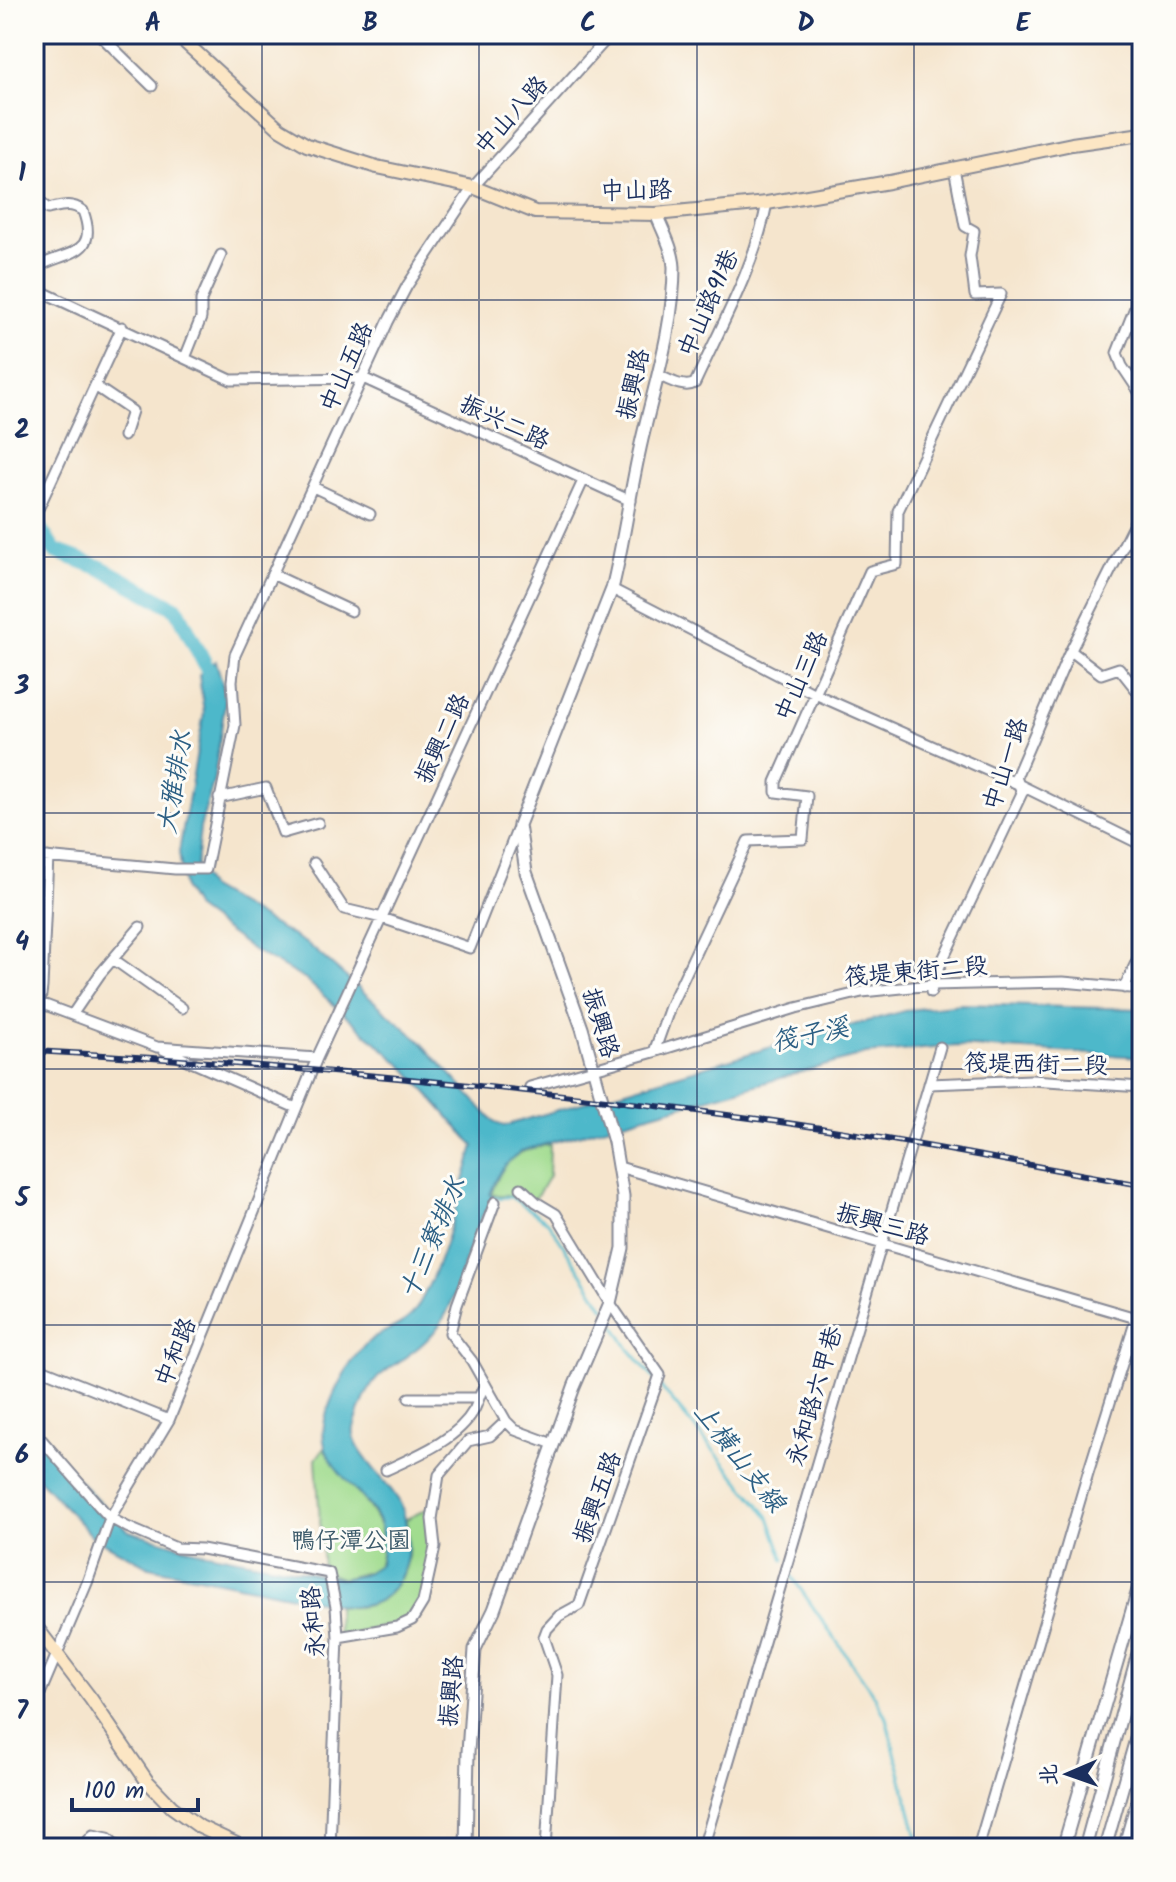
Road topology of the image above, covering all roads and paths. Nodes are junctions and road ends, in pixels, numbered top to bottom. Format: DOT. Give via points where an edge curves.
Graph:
graph roads {
  1 [pos="99,34"];
  2 [pos="176,34"];
  3 [pos="611,34"];
  4 [pos="152,86"];
  5 [pos="1142,134"];
  6 [pos="954,168"];
  7 [pos="473,187"];
  8 [pos="34,197"];
  9 [pos="767,203"];
  10 [pos="656,214"];
  11 [pos="221,255"];
  12 [pos="34,278"];
  13 [pos="34,288"];
  14 [pos="1142,290"];
  15 [pos="122,327"];
  16 [pos="185,358"];
  17 [pos="660,376"];
  18 [pos="363,378"];
  19 [pos="95,386"];
  20 [pos="1142,396"];
  21 [pos="124,436"];
  22 [pos="583,481"];
  23 [pos="313,487"];
  24 [pos="631,501"];
  25 [pos="39,507"];
  26 [pos="1142,508"];
  27 [pos="370,514"];
  28 [pos="272,574"];
  29 [pos="612,589"];
  30 [pos="351,611"];
  31 [pos="1071,651"];
  32 [pos="815,694"];
  33 [pos="1142,697"];
  34 [pos="1020,785"];
  35 [pos="219,798"];
  36 [pos="318,823"];
  37 [pos="519,825"];
  38 [pos="1142,845"];
  39 [pos="34,856"];
  40 [pos="48,857"];
  41 [pos="314,863"];
  42 [pos="382,918"];
  43 [pos="140,927"];
  44 [pos="1142,950"];
  45 [pos="113,959"];
  46 [pos="1124,988"];
  47 [pos="932,989"];
  48 [pos="1142,989"];
  49 [pos="40,1003"];
  50 [pos="182,1008"];
  51 [pos="338,1012"];
  52 [pos="72,1015"];
  53 [pos="34,1017"];
  54 [pos="157,1047"];
  55 [pos="940,1047"];
  56 [pos="654,1052"];
  57 [pos="317,1058"];
  58 [pos="593,1071"];
  59 [pos="929,1084"];
  60 [pos="530,1087"];
  61 [pos="1142,1087"];
  62 [pos="296,1108"];
  63 [pos="619,1167"];
  64 [pos="521,1188"];
  65 [pos="495,1202"];
  66 [pos="880,1243"];
  67 [pos="1142,1300"];
  68 [pos="610,1303"];
  69 [pos="34,1308"];
  70 [pos="1136,1318"];
  71 [pos="34,1350"];
  72 [pos="34,1366"];
  73 [pos="484,1386"];
  74 [pos="409,1398"];
  75 [pos="478,1398"];
  76 [pos="169,1420"];
  77 [pos="506,1421"];
  78 [pos="34,1431"];
  79 [pos="553,1444"];
  80 [pos="386,1470"];
  81 [pos="110,1519"];
  82 [pos="1142,1576"];
  83 [pos="1138,1607"];
  84 [pos="34,1624"];
  85 [pos="338,1637"];
  86 [pos="1142,1639"];
  87 [pos="57,1655"];
  88 [pos="34,1708"];
  89 [pos="1142,1718"];
  90 [pos="1142,1785"];
  91 [pos="82,1848"];
  92 [pos="119,1848"];
  93 [pos="243,1848"];
  94 [pos="330,1848"];
  95 [pos="466,1848"];
  96 [pos="546,1848"];
  97 [pos="703,1848"];
  98 [pos="978,1848"];
  99 [pos="1063,1848"];
  100 [pos="1085,1848"];
  101 [pos="1105,1848"];
  102 [pos="1124,1848"];
  1 -- 4 [label="street"];
  2 -- 7 [label="main road, 中山路" via="295,140 377,167"];
  3 -- 7 [label="street, 中山八路"];
  5 -- 6 [label="main road, 中山路"];
  6 -- 9 [label="main road, 中山路"];
  6 -- 32 [label="street, 中山三路" via="965,226 974,231 970,256 975,295 1001,294 898,511 897,564 870,571"];
  7 -- 10 [label="main road, 中山路" via="535,212"];
  7 -- 18 [label="street, 中山五路" via="407,286"];
  8 -- 12 [label="street" via="48,209 71,204 83,211 89,238 75,252 38,266"];
  9 -- 10 [label="main road, 中山路"];
  9 -- 17 [label="street, 中山路91巷" via="742,281 695,383 679,384"];
  10 -- 17 [label="street, 振興路" via="674,264"];
  11 -- 16 [label="street" via="201,300 201,318"];
  13 -- 15 [label="street"];
  14 -- 20 [label="street" via="1117,353"];
  15 -- 16 [label="street"];
  15 -- 19 [label="street"];
  16 -- 18 [label="street" via="231,380"];
  17 -- 24 [label="street, 振興路"];
  18 -- 22 [label="street, 振兴二路"];
  18 -- 23 [label="street, 中山五路"];
  19 -- 21 [label="street" via="132,411"];
  19 -- 25 [label="street"];
  22 -- 24 [label="street, 振兴二路"];
  22 -- 42 [label="street, 振興二路"];
  23 -- 27 [label="street"];
  23 -- 28 [label="street, 中山五路"];
  24 -- 29 [label="street, 振興路"];
  26 -- 31 [label="street, 中山一路"];
  28 -- 30 [label="street"];
  28 -- 35 [label="street, 中山五路" via="235,655 235,725"];
  29 -- 32 [label="street"];
  29 -- 37 [label="street, 振興路"];
  31 -- 33 [label="street" via="1101,674 1119,668"];
  31 -- 34 [label="street, 中山一路" via="1016,777"];
  32 -- 34 [label="street"];
  32 -- 56 [label="street, 中山三路" via="776,782 776,792 807,796 803,839 748,841"];
  34 -- 38 [label="street"];
  34 -- 47 [label="street, 中山一路" via="1022,793"];
  35 -- 36 [label="street" via="266,788 283,833"];
  35 -- 40 [label="street, 中山五路" via="206,869"];
  37 -- 42 [label="street" via="470,948"];
  37 -- 58 [label="street, 振興路" via="526,872"];
  39 -- 40 [label="street"];
  40 -- 49 [label="street"];
  41 -- 42 [label="street" via="344,909"];
  42 -- 51 [label="street, 振興二路"];
  43 -- 45 [label="street"];
  44 -- 46 [label="street"];
  45 -- 50 [label="street"];
  45 -- 52 [label="street"];
  46 -- 47 [label="street, 筏堤東街二段" via="1063,982"];
  46 -- 48 [label="street, 筏堤東街二段"];
  47 -- 56 [label="street, 筏堤東街二段" via="862,992"];
  49 -- 52 [label="street"];
  49 -- 53 [label="street"];
  51 -- 57 [label="street, 中和路"];
  52 -- 54 [label="street"];
  54 -- 57 [label="street"];
  54 -- 62 [label="street"];
  55 -- 59 [label="street, 永和路六甲巷"];
  56 -- 58 [label="street"];
  57 -- 62 [label="street, 中和路"];
  58 -- 60 [label="street"];
  58 -- 63 [label="street, 振興路"];
  59 -- 61 [label="street, 筏堤西街二段" via="1031,1080"];
  59 -- 66 [label="street, 永和路六甲巷"];
  62 -- 76 [label="street, 中和路"];
  63 -- 66 [label="street, 振興三路"];
  63 -- 68 [label="street, 振興路" via="623,1248"];
  64 -- 68 [label="street, 振興五路" via="556,1214"];
  65 -- 73 [label="street" via="450,1333"];
  66 -- 70 [label="street, 振興三路"];
  66 -- 97 [label="street, 永和路六甲巷"];
  67 -- 70 [label="street"];
  68 -- 79 [label="street, 振興路"];
  68 -- 96 [label="street, 振興五路" via="660,1375 579,1605 559,1616 544,1637 557,1675"];
  69 -- 71 [label="street" via="42,1316"];
  70 -- 98 [label="street"];
  72 -- 76 [label="street"];
  73 -- 75 [label="street"];
  73 -- 77 [label="street"];
  74 -- 75 [label="street"];
  75 -- 80 [label="street" via="453,1432"];
  76 -- 81 [label="street, 中和路"];
  77 -- 79 [label="street" via="515,1430"];
  77 -- 85 [label="street" via="490,1436 468,1441 439,1475 432,1519 435,1547 423,1602 412,1620"];
  78 -- 81 [label="street"];
  79 -- 95 [label="street, 振興路" via="475,1649"];
  81 -- 85 [label="street, 永和路" via="176,1548 329,1573"];
  81 -- 87 [label="street, 中和路"];
  82 -- 83 [label="street"];
  83 -- 99 [label="street"];
  84 -- 87 [label="main road"];
  85 -- 94 [label="street, 永和路"];
  86 -- 100 [label="street"];
  87 -- 88 [label="street"];
  87 -- 93 [label="main road" via="147,1781 172,1807"];
  89 -- 101 [label="street"];
  90 -- 102 [label="street"];
  91 -- 92 [label="street" via="93,1835 108,1838"];
}
